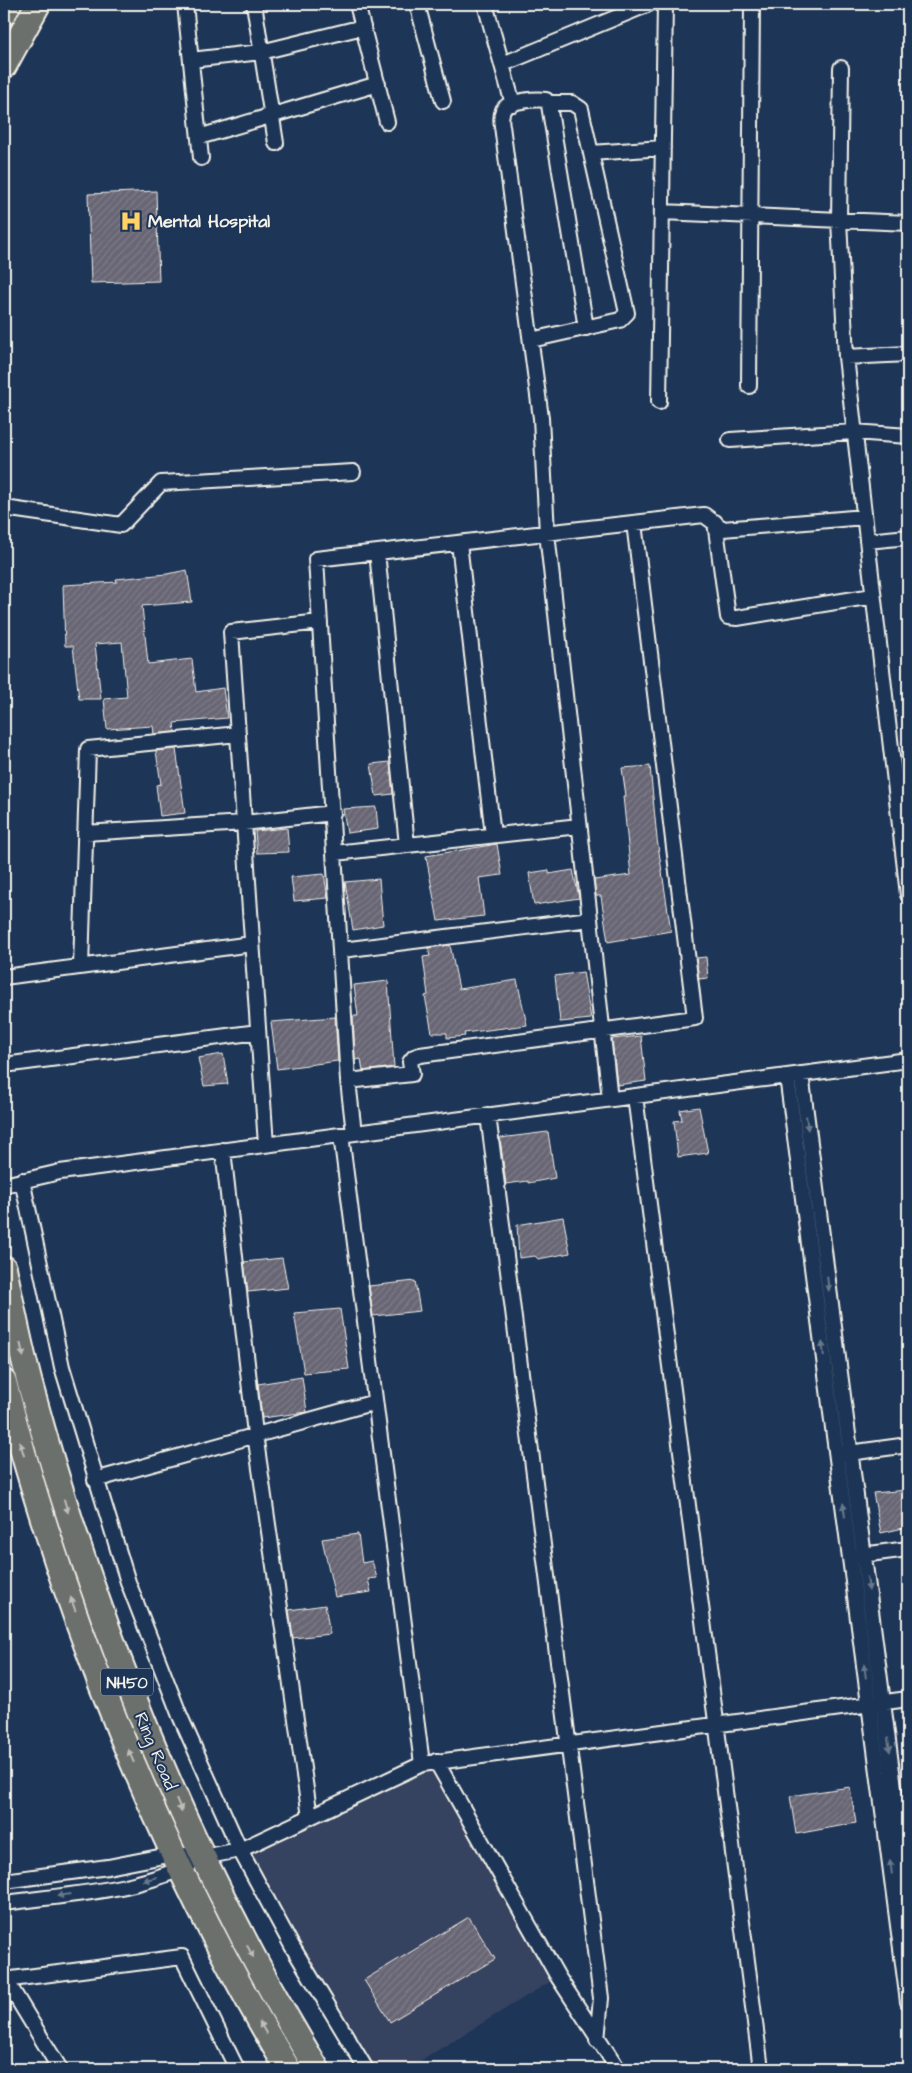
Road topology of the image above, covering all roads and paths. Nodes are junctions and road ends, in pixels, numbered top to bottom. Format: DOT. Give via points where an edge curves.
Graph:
graph roads {
  1 [pos="9,4"];
  2 [pos="38,4"];
  3 [pos="185,4"];
  4 [pos="254,4"];
  5 [pos="357,4"];
  6 [pos="418,4"];
  7 [pos="485,4"];
  8 [pos="650,4"];
  9 [pos="665,4"];
  10 [pos="752,4"];
  11 [pos="4,13"];
  12 [pos="363,27"];
  13 [pos="261,52"];
  14 [pos="191,60"];
  15 [pos="503,64"];
  16 [pos="4,66"];
  17 [pos="841,68"];
  18 [pos="378,84"];
  19 [pos="443,101"];
  20 [pos="548,103"];
  21 [pos="512,104"];
  22 [pos="271,117"];
  23 [pos="387,122"];
  24 [pos="199,137"];
  25 [pos="276,142"];
  26 [pos="663,148"];
  27 [pos="591,153"];
  28 [pos="201,158"];
  29 [pos="662,212"];
  30 [pos="750,216"];
  31 [pos="839,220"];
  32 [pos="908,223"];
  33 [pos="586,328"];
  34 [pos="531,340"];
  35 [pos="908,354"];
  36 [pos="846,357"];
  37 [pos="750,386"];
  38 [pos="659,402"];
  39 [pos="854,432"];
  40 [pos="908,436"];
  41 [pos="730,440"];
  42 [pos="353,472"];
  43 [pos="4,508"];
  44 [pos="864,517"];
  45 [pos="714,522"];
  46 [pos="634,523"];
  47 [pos="547,533"];
  48 [pos="908,537"];
  49 [pos="867,542"];
  50 [pos="459,543"];
  51 [pos="377,552"];
  52 [pos="873,596"];
  53 [pos="320,622"];
  54 [pos="238,734"];
  55 [pos="333,813"];
  56 [pos="244,823"];
  57 [pos="579,826"];
  58 [pos="85,833"];
  59 [pos="494,835"];
  60 [pos="407,845"];
  61 [pos="335,853"];
  62 [pos="908,887"];
  63 [pos="590,918"];
  64 [pos="252,944"];
  65 [pos="342,950"];
  66 [pos="81,967"];
  67 [pos="4,977"];
  68 [pos="602,1031"];
  69 [pos="258,1032"];
  70 [pos="908,1060"];
  71 [pos="4,1065"];
  72 [pos="794,1075"];
  73 [pos="348,1081"];
  74 [pos="635,1096"];
  75 [pos="610,1100"];
  76 [pos="488,1115"];
  77 [pos="348,1134"];
  78 [pos="266,1145"];
  79 [pos="223,1150"];
  80 [pos="22,1180"];
  81 [pos="4,1184"];
  82 [pos="4,1268"];
  83 [pos="4,1382"];
  84 [pos="375,1402"];
  85 [pos="255,1434"];
  86 [pos="908,1445"];
  87 [pos="844,1454"];
  88 [pos="95,1480"];
  89 [pos="908,1548"];
  90 [pos="857,1555"];
  91 [pos="908,1699"];
  92 [pos="876,1703"];
  93 [pos="716,1724"];
  94 [pos="568,1744"];
  95 [pos="436,1761"];
  96 [pos="422,1764"];
  97 [pos="310,1817"];
  98 [pos="898,1831"];
  99 [pos="240,1850"];
  100 [pos="203,1857"];
  101 [pos="178,1862"];
  102 [pos="4,1880"];
  103 [pos="908,1894"];
  104 [pos="4,1903"];
  105 [pos="905,1959"];
  106 [pos="5,1980"];
  107 [pos="908,2002"];
  108 [pos="597,2040"];
  109 [pos="60,2069"];
  110 [pos="237,2069"];
  111 [pos="288,2069"];
  112 [pos="317,2069"];
  113 [pos="366,2069"];
  114 [pos="618,2069"];
  115 [pos="761,2069"];
  1 -- 11 [label="highway"];
  2 -- 16 [label="highway"];
  3 -- 14 [label="street"];
  4 -- 13 [label="street"];
  5 -- 12 [label="street"];
  6 -- 19 [label="street"];
  7 -- 15 [label="street"];
  8 -- 15 [label="street"];
  9 -- 26 [label="street"];
  10 -- 30 [label="street"];
  12 -- 13 [label="street"];
  12 -- 18 [label="street"];
  13 -- 14 [label="street"];
  13 -- 22 [label="street"];
  14 -- 24 [label="street"];
  15 -- 21 [label="street"];
  17 -- 31 [label="street"];
  18 -- 22 [label="street"];
  18 -- 23 [label="street"];
  20 -- 21 [label="street" via="540,99"];
  20 -- 27 [label="street" via="577,104"];
  20 -- 33 [label="street"];
  21 -- 34 [label="street" via="503,110 502,126"];
  22 -- 24 [label="street"];
  22 -- 25 [label="street"];
  24 -- 28 [label="street"];
  26 -- 27 [label="street"];
  26 -- 29 [label="street"];
  27 -- 33 [label="street" via="627,312 620,320"];
  29 -- 30 [label="street"];
  29 -- 38 [label="street"];
  30 -- 31 [label="street"];
  30 -- 37 [label="street"];
  31 -- 32 [label="street"];
  31 -- 36 [label="street"];
  33 -- 34 [label="street"];
  34 -- 47 [label="street" via="542,418"];
  35 -- 36 [label="street"];
  36 -- 39 [label="street"];
  39 -- 40 [label="street"];
  39 -- 41 [label="street"];
  39 -- 44 [label="street"];
  42 -- 43 [label="street" via="161,483 120,525"];
  44 -- 45 [label="street" via="723,529"];
  44 -- 49 [label="street"];
  45 -- 46 [label="street" via="704,515"];
  45 -- 52 [label="street" via="728,617"];
  46 -- 47 [label="street"];
  46 -- 68 [label="street" via="695,1018"];
  47 -- 50 [label="street"];
  47 -- 57 [label="street"];
  48 -- 49 [label="street"];
  49 -- 52 [label="street"];
  50 -- 51 [label="street"];
  50 -- 59 [label="street"];
  51 -- 53 [label="street" via="316,560"];
  51 -- 60 [label="street"];
  52 -- 62 [label="street"];
  53 -- 54 [label="street" via="231,632"];
  53 -- 55 [label="street"];
  54 -- 56 [label="street"];
  54 -- 58 [label="street" via="88,749"];
  55 -- 56 [label="street"];
  55 -- 61 [label="street"];
  56 -- 58 [label="street"];
  56 -- 64 [label="street"];
  57 -- 59 [label="street"];
  57 -- 63 [label="street"];
  58 -- 66 [label="street"];
  59 -- 60 [label="street"];
  60 -- 61 [label="street"];
  61 -- 65 [label="street"];
  63 -- 65 [label="street"];
  63 -- 68 [label="street"];
  64 -- 66 [label="street"];
  64 -- 69 [label="street"];
  65 -- 73 [label="street"];
  66 -- 67 [label="street"];
  68 -- 73 [label="street" via="420,1055 410,1062 412,1074"];
  68 -- 75 [label="street"];
  69 -- 71 [label="street"];
  69 -- 78 [label="street"];
  70 -- 72 [label="street"];
  72 -- 74 [label="street"];
  72 -- 87 [label="street"];
  73 -- 77 [label="street"];
  74 -- 75 [label="street"];
  74 -- 93 [label="street"];
  75 -- 76 [label="street"];
  76 -- 77 [label="street"];
  76 -- 94 [label="street"];
  77 -- 78 [label="street"];
  77 -- 84 [label="street"];
  78 -- 79 [label="street"];
  79 -- 80 [label="street"];
  79 -- 85 [label="street"];
  80 -- 81 [label="street"];
  80 -- 88 [label="street" via="62,1367"];
  82 -- 100 [label="highway, Ring Road / NH50, one-way" via="32,1393 89,1580 127,1684"];
  101 -- 83 [label="highway, Ring Road / NH50, one-way" via="120,1730 83,1634 49,1538"];
  84 -- 85 [label="street"];
  84 -- 96 [label="street"];
  85 -- 88 [label="street"];
  85 -- 97 [label="street"];
  86 -- 87 [label="street"];
  87 -- 90 [label="street"];
  88 -- 99 [label="street" via="128,1582 177,1707"];
  89 -- 90 [label="street"];
  90 -- 92 [label="street"];
  91 -- 92 [label="street"];
  92 -- 93 [label="street"];
  92 -- 98 [label="street"];
  93 -- 94 [label="street"];
  93 -- 115 [label="street"];
  94 -- 95 [label="street"];
  94 -- 108 [label="street" via="601,1998"];
  95 -- 96 [label="street"];
  95 -- 108 [label="street"];
  96 -- 97 [label="street"];
  97 -- 99 [label="street"];
  98 -- 103 [label="street"];
  105 -- 98 [label="street, one-way"];
  99 -- 100 [label="street"];
  99 -- 113 [label="street" via="292,1946"];
  100 -- 101 [label="street"];
  100 -- 112 [label="highway, Ring Road / NH50, one-way" via="281,2011"];
  101 -- 102 [label="street"];
  101 -- 104 [label="street, one-way" via="112,1888"];
  111 -- 101 [label="highway, Ring Road / NH50, one-way" via="252,2009"];
  105 -- 107 [label="street"];
  106 -- 109 [label="street"];
  106 -- 110 [label="street" via="182,1957"];
  108 -- 114 [label="street"];
}
